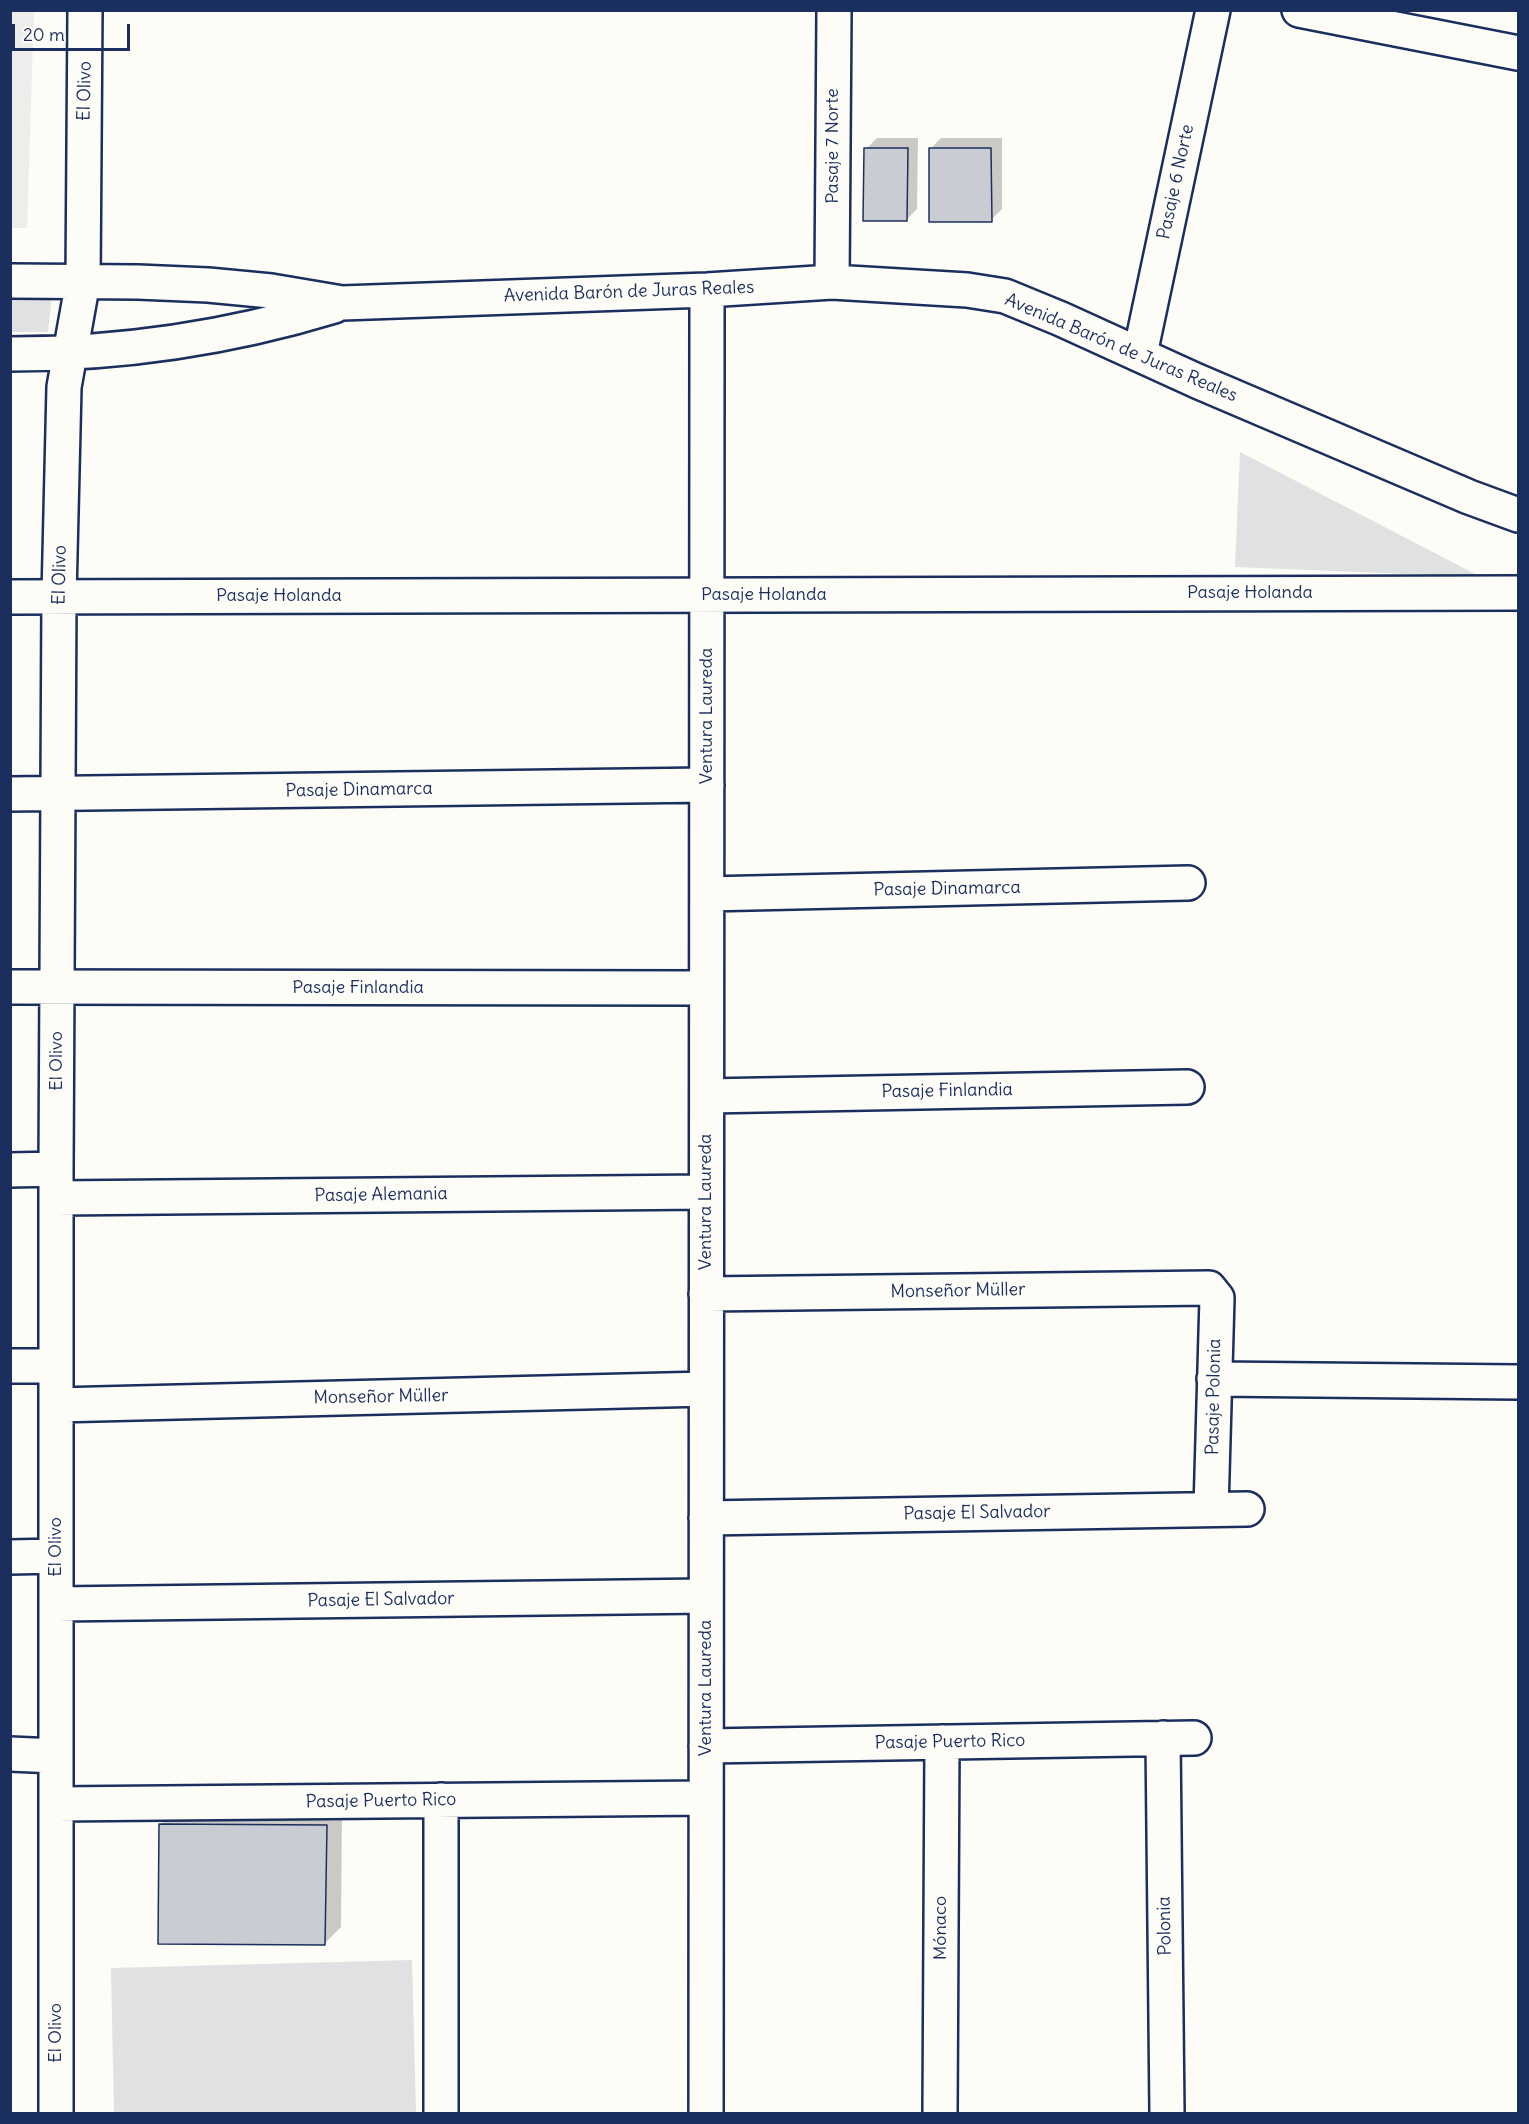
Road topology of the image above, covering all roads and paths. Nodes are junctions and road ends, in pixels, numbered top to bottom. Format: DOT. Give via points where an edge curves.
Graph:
graph roads {
  1 [pos="85,10"];
  2 [pos="834,10"];
  3 [pos="1213,10"];
  4 [pos="1299,10"];
  5 [pos="1518,53"];
  6 [pos="10,281"];
  7 [pos="83,281"];
  8 [pos="832,282"];
  9 [pos="707,290"];
  10 [pos="342,303"];
  11 [pos="10,354"];
  12 [pos="71,354"];
  13 [pos="1140,354"];
  14 [pos="1518,515"];
  15 [pos="1518,593"];
  16 [pos="707,595"];
  17 [pos="59,596"];
  18 [pos="10,597"];
  19 [pos="707,785"];
  20 [pos="10,794"];
  21 [pos="58,794"];
  22 [pos="1188,883"];
  23 [pos="707,894"];
  24 [pos="10,987"];
  25 [pos="57,987"];
  26 [pos="706,988"];
  27 [pos="1186,1087"];
  28 [pos="707,1096"];
  29 [pos="10,1170"];
  30 [pos="56,1184"];
  31 [pos="706,1192"];
  32 [pos="1209,1288"];
  33 [pos="706,1294"];
  34 [pos="10,1366"];
  35 [pos="56,1366"];
  36 [pos="1214,1379"];
  37 [pos="1518,1382"];
  38 [pos="706,1389"];
  39 [pos="56,1405"];
  40 [pos="1211,1509"];
  41 [pos="1247,1509"];
  42 [pos="706,1518"];
  43 [pos="56,1556"];
  44 [pos="10,1557"];
  45 [pos="706,1596"];
  46 [pos="57,1604"];
  47 [pos="1179,1738"];
  48 [pos="942,1742"];
  49 [pos="706,1746"];
  50 [pos="10,1754"];
  51 [pos="57,1756"];
  52 [pos="706,1798"];
  53 [pos="441,1800"];
  54 [pos="56,1804"];
  55 [pos="56,2114"];
  56 [pos="441,2114"];
  57 [pos="706,2114"];
  58 [pos="940,2114"];
  59 [pos="1167,2114"];
  1 -- 7 [label="street, El Olivo"];
  2 -- 8 [label="street, Pasaje 7 Norte"];
  3 -- 13 [label="street, Pasaje 6 Norte"];
  4 -- 5 [label="street"];
  6 -- 7 [label="street, Avenida Barón de Juras Reales"];
  7 -- 10 [label="street, Avenida Barón de Juras Reales" via="208,285"];
  7 -- 12 [label="street, El Olivo"];
  8 -- 9 [label="street, Avenida Barón de Juras Reales"];
  8 -- 13 [label="street, Avenida Barón de Juras Reales" via="1005,296"];
  9 -- 10 [label="street, Avenida Barón de Juras Reales"];
  9 -- 16 [label="street, Ventura Laureda"];
  10 -- 12 [label="street, Avenida Barón de Juras Reales" via="240,331"];
  11 -- 12 [label="street, Avenida Barón de Juras Reales"];
  12 -- 17 [label="street, El Olivo" via="63,406"];
  13 -- 14 [label="street, Avenida Barón de Juras Reales"];
  15 -- 16 [label="street, Pasaje Holanda"];
  16 -- 17 [label="street, Pasaje Holanda"];
  16 -- 19 [label="street, Ventura Laureda"];
  17 -- 18 [label="street, Pasaje Holanda"];
  17 -- 21 [label="street, El Olivo"];
  19 -- 21 [label="street, Pasaje Dinamarca"];
  19 -- 23 [label="street, Ventura Laureda"];
  20 -- 21 [label="street, Pasaje Dinamarca"];
  21 -- 25 [label="street, El Olivo"];
  22 -- 23 [label="street, Pasaje Dinamarca"];
  23 -- 26 [label="street, Ventura Laureda"];
  24 -- 25 [label="street, Pasaje Finlandia"];
  25 -- 26 [label="street, Pasaje Finlandia"];
  25 -- 30 [label="street, El Olivo"];
  26 -- 28 [label="street, Ventura Laureda"];
  27 -- 28 [label="street, Pasaje Finlandia"];
  28 -- 31 [label="street, Ventura Laureda"];
  29 -- 30 [label="street, Pasaje Alemania"];
  30 -- 31 [label="street, Pasaje Alemania"];
  30 -- 35 [label="street, El Olivo"];
  31 -- 33 [label="street, Ventura Laureda"];
  32 -- 33 [label="street, Monseñor Müller"];
  32 -- 36 [label="street, Pasaje Polonia" via="1217,1299"];
  33 -- 38 [label="street, Ventura Laureda"];
  34 -- 35 [label="street"];
  35 -- 39 [label="street, El Olivo"];
  36 -- 37 [label="street"];
  36 -- 40 [label="street, Pasaje Polonia"];
  38 -- 39 [label="street, Monseñor Müller"];
  38 -- 42 [label="street, Ventura Laureda"];
  39 -- 43 [label="street, El Olivo"];
  40 -- 41 [label="street, Pasaje El Salvador"];
  40 -- 42 [label="street, Pasaje El Salvador"];
  42 -- 45 [label="street, Ventura Laureda"];
  43 -- 44 [label="street"];
  43 -- 46 [label="street, El Olivo"];
  45 -- 46 [label="street, Pasaje El Salvador"];
  45 -- 49 [label="street, Ventura Laureda"];
  46 -- 51 [label="street, El Olivo"];
  47 -- 48 [label="street, Pasaje Puerto Rico"];
  47 -- 59 [label="street, Polonia"];
  48 -- 49 [label="street, Pasaje Puerto Rico"];
  48 -- 58 [label="street, Mónaco"];
  49 -- 52 [label="street, Ventura Laureda"];
  50 -- 51 [label="street"];
  51 -- 54 [label="street, El Olivo"];
  52 -- 53 [label="street, Pasaje Puerto Rico"];
  52 -- 57 [label="street, Ventura Laureda"];
  53 -- 54 [label="street, Pasaje Puerto Rico"];
  53 -- 56 [label="street"];
  54 -- 55 [label="street, El Olivo"];
}
